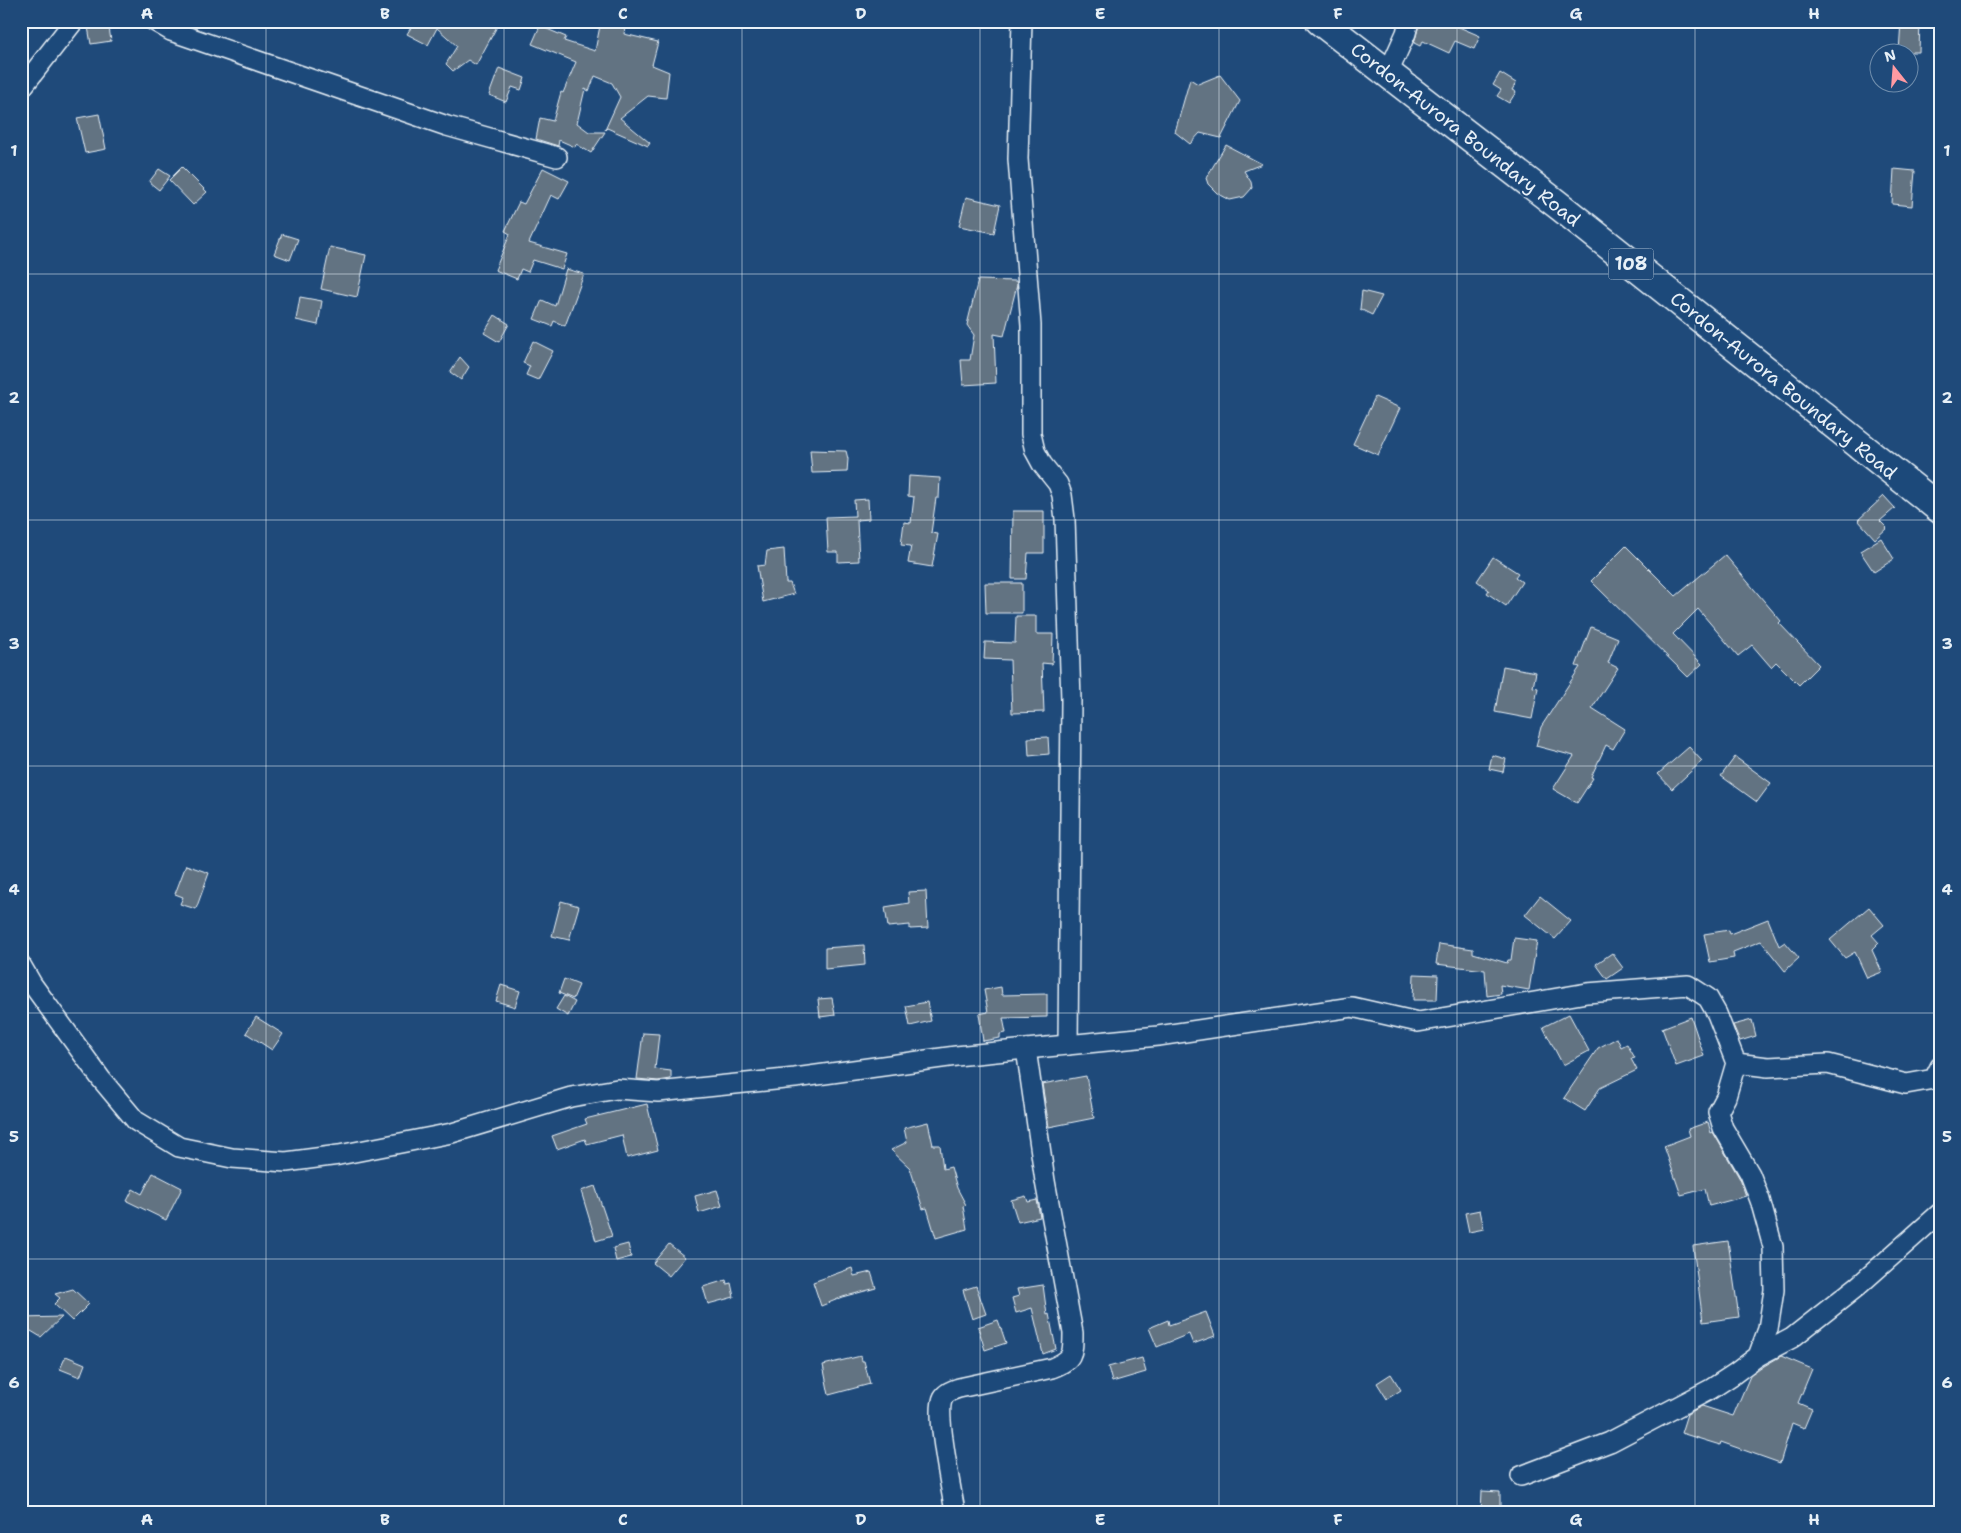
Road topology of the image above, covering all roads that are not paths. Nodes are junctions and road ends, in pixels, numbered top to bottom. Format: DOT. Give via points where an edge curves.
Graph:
graph roads {
  1 [pos="74,21"];
  2 [pos="154,21"];
  3 [pos="1022,21"];
  4 [pos="1320,21"];
  5 [pos="1409,21"];
  6 [pos="1388,73"];
  7 [pos="21,88"];
  8 [pos="557,157"];
  9 [pos="1940,509"];
  10 [pos="21,965"];
  11 [pos="1068,1045"];
  12 [pos="1026,1049"];
  13 [pos="1736,1063"];
  14 [pos="1940,1067"];
  15 [pos="1940,1213"];
  16 [pos="1758,1356"];
  17 [pos="1521,1476"];
  18 [pos="955,1512"];
  1 -- 7 [label="street"];
  2 -- 8 [label="street" via="171,31 438,122"];
  3 -- 11 [label="street" via="1018,159 1031,325 1031,434 1038,458 1058,484 1064,519 1071,700"];
  4 -- 6 [label="main road, Cordon-Aurora Boundary Road / 108"];
  5 -- 6 [label="street"];
  6 -- 9 [label="main road, Cordon-Aurora Boundary Road / 108"];
  10 -- 12 [label="street" via="136,1121 179,1147 232,1158 286,1162 339,1155 452,1133 571,1097 617,1089 658,1092"];
  11 -- 12 [label="street"];
  11 -- 13 [label="street" via="1158,1036 1352,1007 1418,1022 1587,993 1688,985 1708,998"];
  12 -- 18 [label="street" via="1044,1181 1073,1333 1073,1350 1071,1357 1052,1368 959,1388 944,1397 941,1404 942,1427"];
  13 -- 14 [label="street" via="1768,1067 1828,1064 1906,1084 1934,1079"];
  13 -- 16 [label="street" via="1718,1112 1723,1128 1750,1174 1773,1247 1774,1290 1768,1329"];
  15 -- 16 [label="street" via="1858,1286 1800,1332"];
  16 -- 17 [label="street" via="1711,1389 1610,1442"];
}
